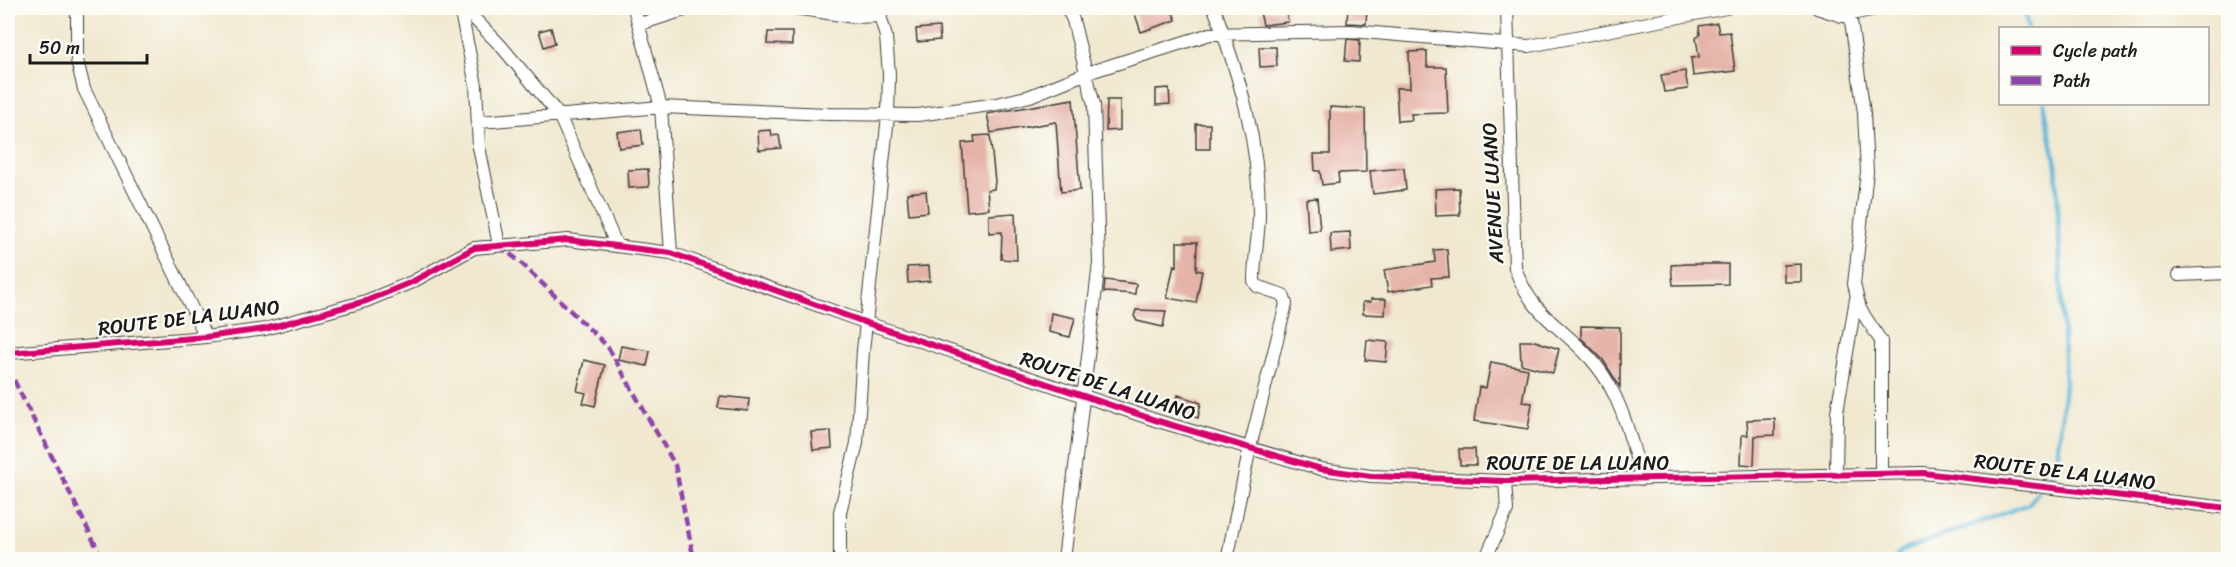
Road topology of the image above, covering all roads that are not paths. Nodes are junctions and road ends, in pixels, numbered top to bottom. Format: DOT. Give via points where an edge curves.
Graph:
graph roads {
  1 [pos="77,8"];
  2 [pos="462,8"];
  3 [pos="634,8"];
  4 [pos="690,8"];
  5 [pos="795,8"];
  6 [pos="1067,8"];
  7 [pos="1214,8"];
  8 [pos="1507,8"];
  9 [pos="1726,8"];
  10 [pos="1817,8"];
  11 [pos="1881,8"];
  12 [pos="879,12"];
  13 [pos="1850,14"];
  14 [pos="640,24"];
  15 [pos="1223,33"];
  16 [pos="1507,43"];
  17 [pos="1087,73"];
  18 [pos="661,107"];
  19 [pos="559,116"];
  20 [pos="888,116"];
  21 [pos="480,122"];
  22 [pos="616,244"];
  23 [pos="499,245"];
  24 [pos="671,252"];
  25 [pos="2229,273"];
  26 [pos="2179,275"];
  27 [pos="1856,298"];
  28 [pos="867,323"];
  29 [pos="206,337"];
  30 [pos="8,353"];
  31 [pos="1082,395"];
  32 [pos="1250,447"];
  33 [pos="1881,474"];
  34 [pos="1836,476"];
  35 [pos="1641,479"];
  36 [pos="1505,481"];
  37 [pos="2229,508"];
  38 [pos="840,560"];
  39 [pos="1064,560"];
  40 [pos="1227,560"];
  41 [pos="1485,560"];
  1 -- 29 [label="street" via="77,60 84,89"];
  2 -- 19 [label="street" via="501,46"];
  2 -- 21 [label="street"];
  3 -- 14 [label="street"];
  4 -- 14 [label="street"];
  5 -- 12 [label="street" via="854,17"];
  6 -- 17 [label="street"];
  7 -- 15 [label="street"];
  8 -- 16 [label="street, AVENUE LUANO"];
  9 -- 16 [label="street" via="1541,44"];
  10 -- 13 [label="street" via="1837,16"];
  11 -- 13 [label="street"];
  12 -- 20 [label="street" via="889,74"];
  13 -- 27 [label="street" via="1864,113 1867,172 1854,263"];
  14 -- 18 [label="street"];
  15 -- 16 [label="street" via="1351,31"];
  15 -- 17 [label="street" via="1196,37"];
  15 -- 32 [label="street" via="1244,92 1252,129 1259,211 1254,281 1257,286 1286,298"];
  16 -- 35 [label="street, AVENUE LUANO" via="1515,268 1530,302 1584,352 1608,383 1628,431"];
  17 -- 20 [label="street" via="998,104"];
  17 -- 31 [label="street" via="1094,105 1099,263"];
  18 -- 19 [label="street"];
  18 -- 20 [label="street"];
  18 -- 24 [label="street"];
  19 -- 21 [label="street"];
  19 -- 22 [label="street"];
  20 -- 28 [label="street"];
  21 -- 23 [label="street" via="479,147"];
  22 -- 23 [label="street, ROUTE DE LA LUANO" via="568,240"];
  22 -- 24 [label="street, ROUTE DE LA LUANO"];
  23 -- 29 [label="street, ROUTE DE LA LUANO" via="474,248 412,282 366,301 265,329"];
  24 -- 28 [label="street, ROUTE DE LA LUANO"];
  25 -- 26 [label="street"];
  27 -- 33 [label="street" via="1881,341"];
  27 -- 34 [label="street" via="1837,412"];
  28 -- 31 [label="street, ROUTE DE LA LUANO"];
  28 -- 38 [label="street" via="857,443 840,512"];
  29 -- 30 [label="street, ROUTE DE LA LUANO"];
  31 -- 32 [label="street, ROUTE DE LA LUANO"];
  31 -- 39 [label="street"];
  32 -- 36 [label="street, ROUTE DE LA LUANO" via="1345,473"];
  32 -- 40 [label="street"];
  33 -- 34 [label="street, ROUTE DE LA LUANO"];
  33 -- 37 [label="street, ROUTE DE LA LUANO" via="1956,475"];
  34 -- 35 [label="street, ROUTE DE LA LUANO"];
  35 -- 36 [label="street, ROUTE DE LA LUANO"];
  36 -- 41 [label="street" via="1507,510"];
}
